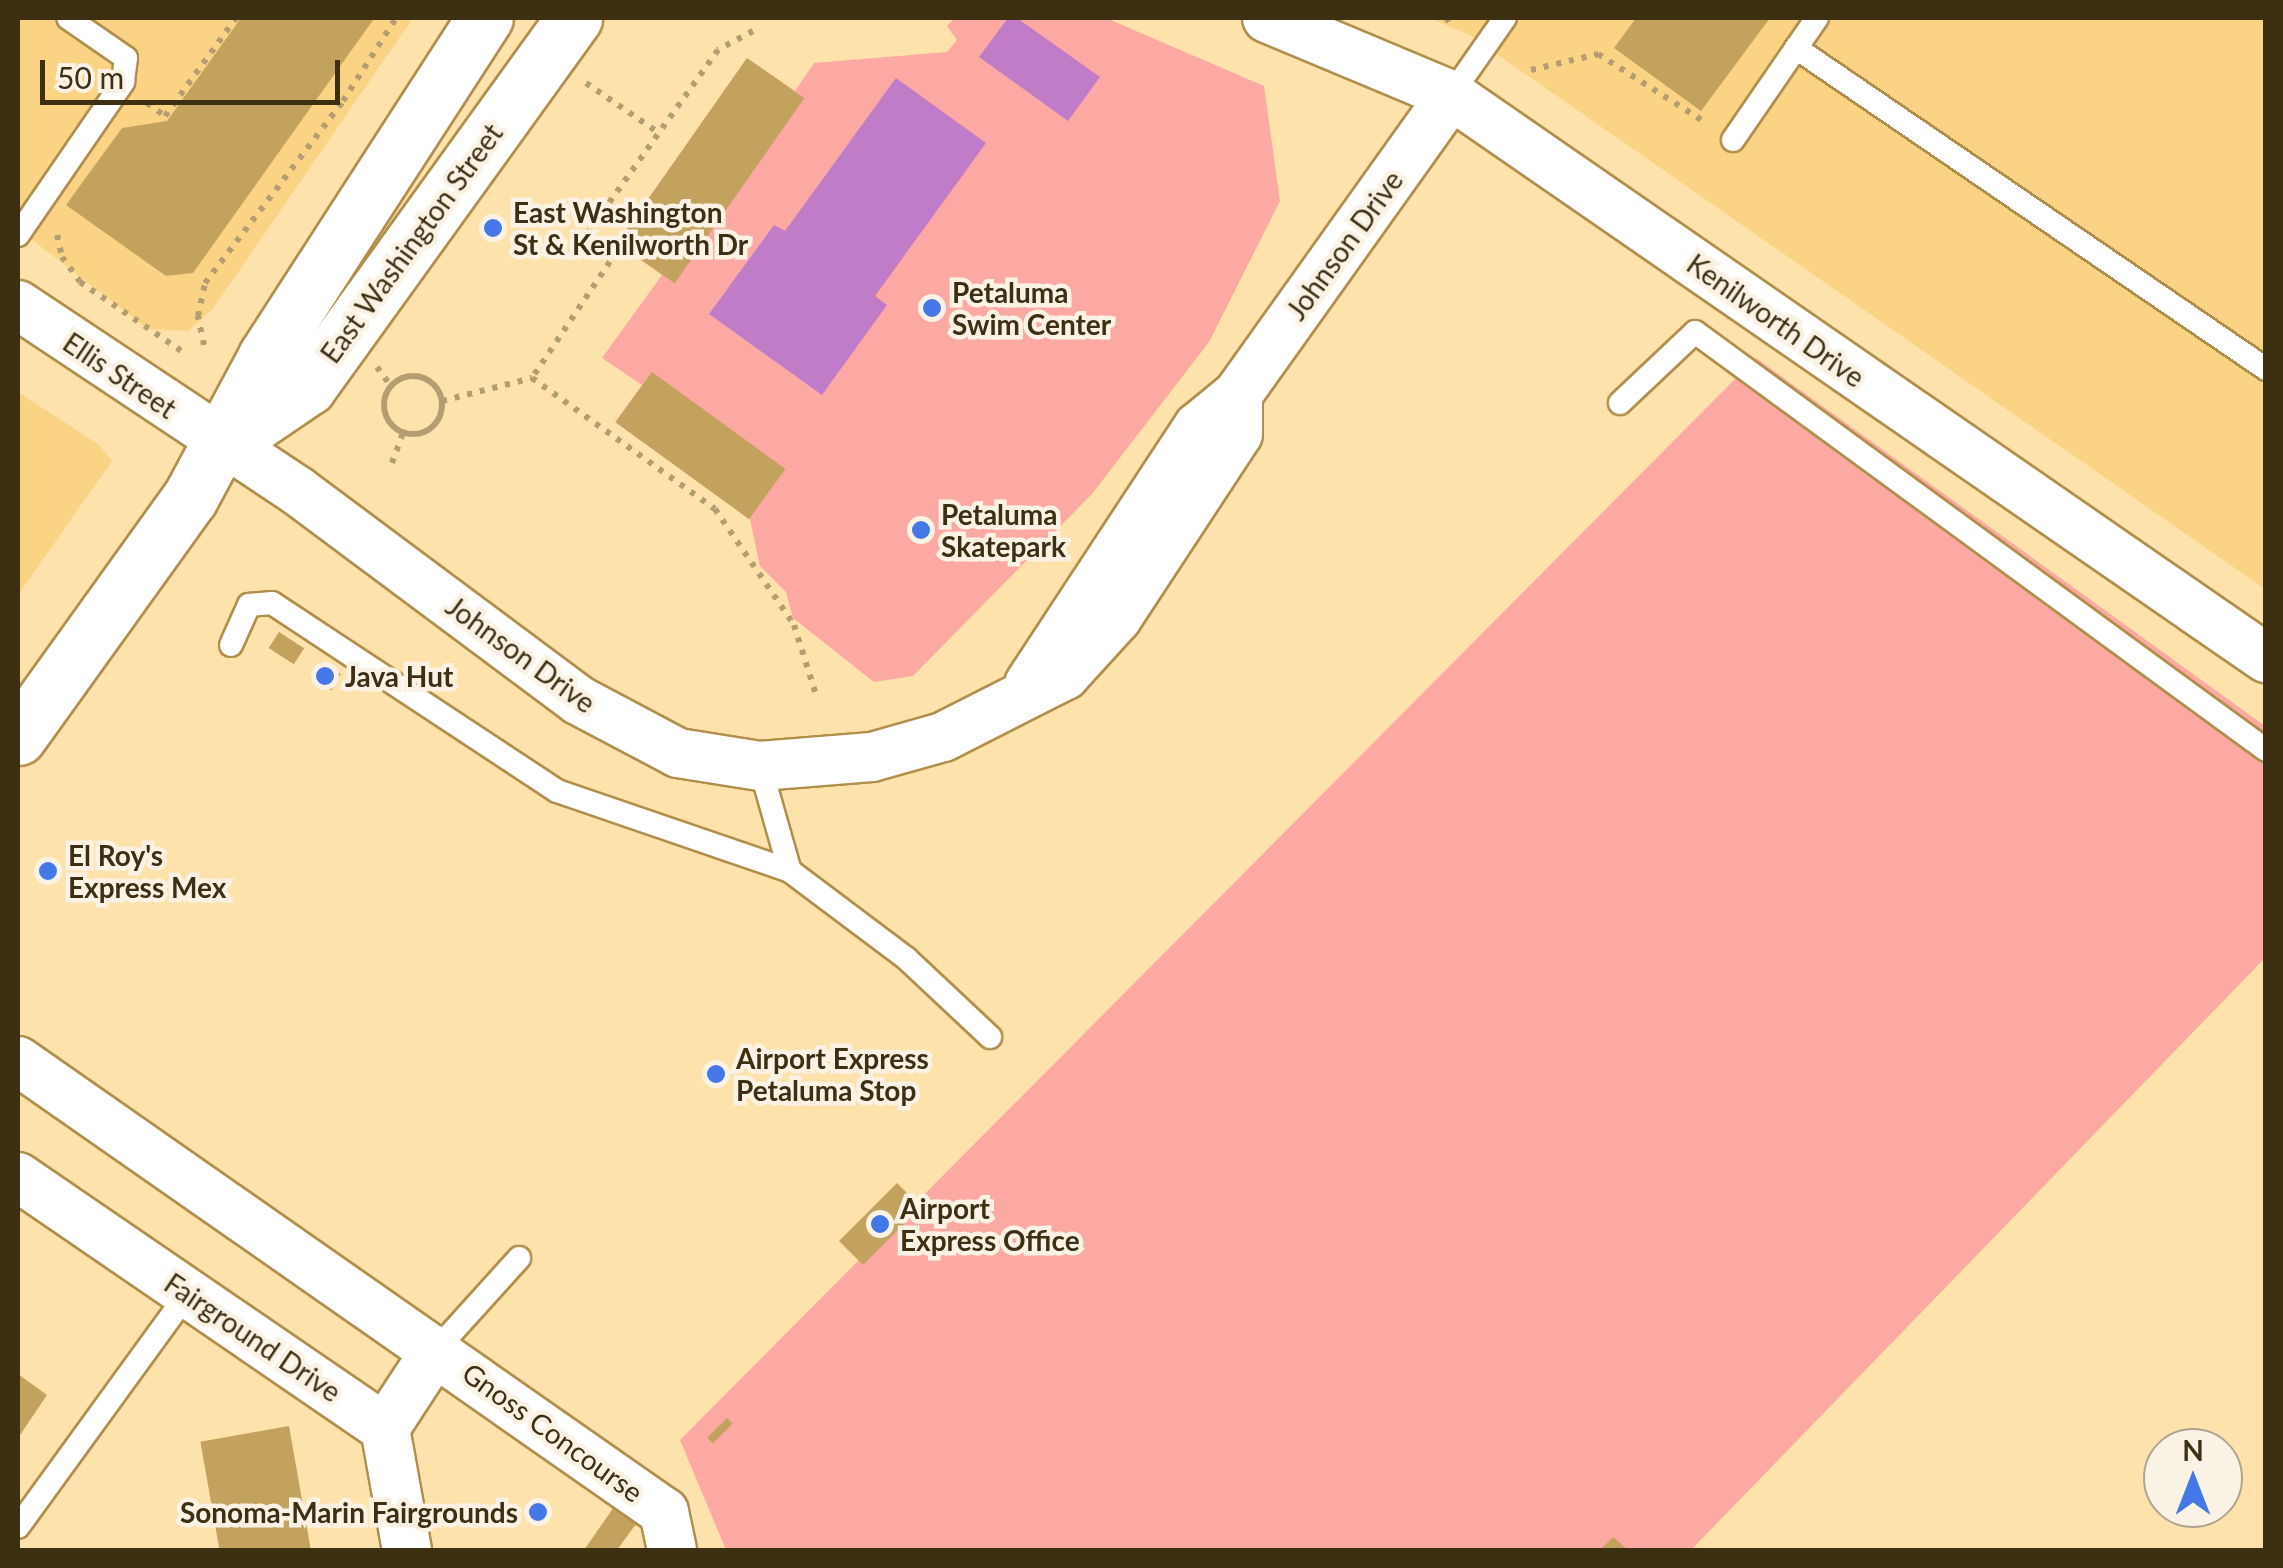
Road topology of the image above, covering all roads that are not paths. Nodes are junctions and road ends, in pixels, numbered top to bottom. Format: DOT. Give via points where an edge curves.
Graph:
graph roads {
  1 [pos="68,18"];
  2 [pos="485,18"];
  3 [pos="574,18"];
  4 [pos="1267,18"];
  5 [pos="1505,18"];
  6 [pos="1817,18"];
  7 [pos="1796,48"];
  8 [pos="1451,95"];
  9 [pos="1733,140"];
  10 [pos="18,235"];
  11 [pos="18,305"];
  12 [pos="2266,369"];
  13 [pos="1620,403"];
  14 [pos="224,444"];
  15 [pos="231,645"];
  16 [pos="2266,658"];
  17 [pos="25,709"];
  18 [pos="2266,750"];
  19 [pos="760,766"];
  20 [pos="790,871"];
  21 [pos="990,1037"];
  22 [pos="18,1061"];
  23 [pos="18,1177"];
  24 [pos="519,1258"];
  25 [pos="189,1292"];
  26 [pos="436,1350"];
  27 [pos="386,1428"];
  28 [pos="18,1527"];
  29 [pos="407,1550"];
  30 [pos="672,1550"];
  1 -- 10 [label="lane" via="126,58 123,82"];
  2 -- 14 [label="main road, East Washington Street" via="266,356"];
  3 -- 14 [label="main road, East Washington Street" via="308,387"];
  4 -- 8 [label="street, Kenilworth Drive"];
  5 -- 8 [label="lane"];
  6 -- 7 [label="lane"];
  7 -- 9 [label="lane"];
  7 -- 12 [label="lane"];
  8 -- 16 [label="street, Kenilworth Drive"];
  8 -- 19 [label="street, Johnson Drive" via="1238,394 1198,427 1022,697 984,722 872,757"];
  11 -- 14 [label="street, Ellis Street"];
  13 -- 18 [label="lane" via="1695,332"];
  14 -- 17 [label="main road, East Washington Street"];
  14 -- 19 [label="street, Johnson Drive" via="298,491 578,700 678,753"];
  15 -- 20 [label="lane" via="249,605 272,602 556,791"];
  19 -- 20 [label="lane"];
  20 -- 21 [label="lane" via="907,959"];
  22 -- 26 [label="street"];
  23 -- 25 [label="street, Fairground Drive"];
  24 -- 26 [label="lane"];
  25 -- 27 [label="street, Fairground Drive"];
  25 -- 28 [label="lane"];
  26 -- 27 [label="street, Gnoss Concourse"];
  26 -- 30 [label="street, Gnoss Concourse" via="664,1512"];
  27 -- 29 [label="street"];
}
